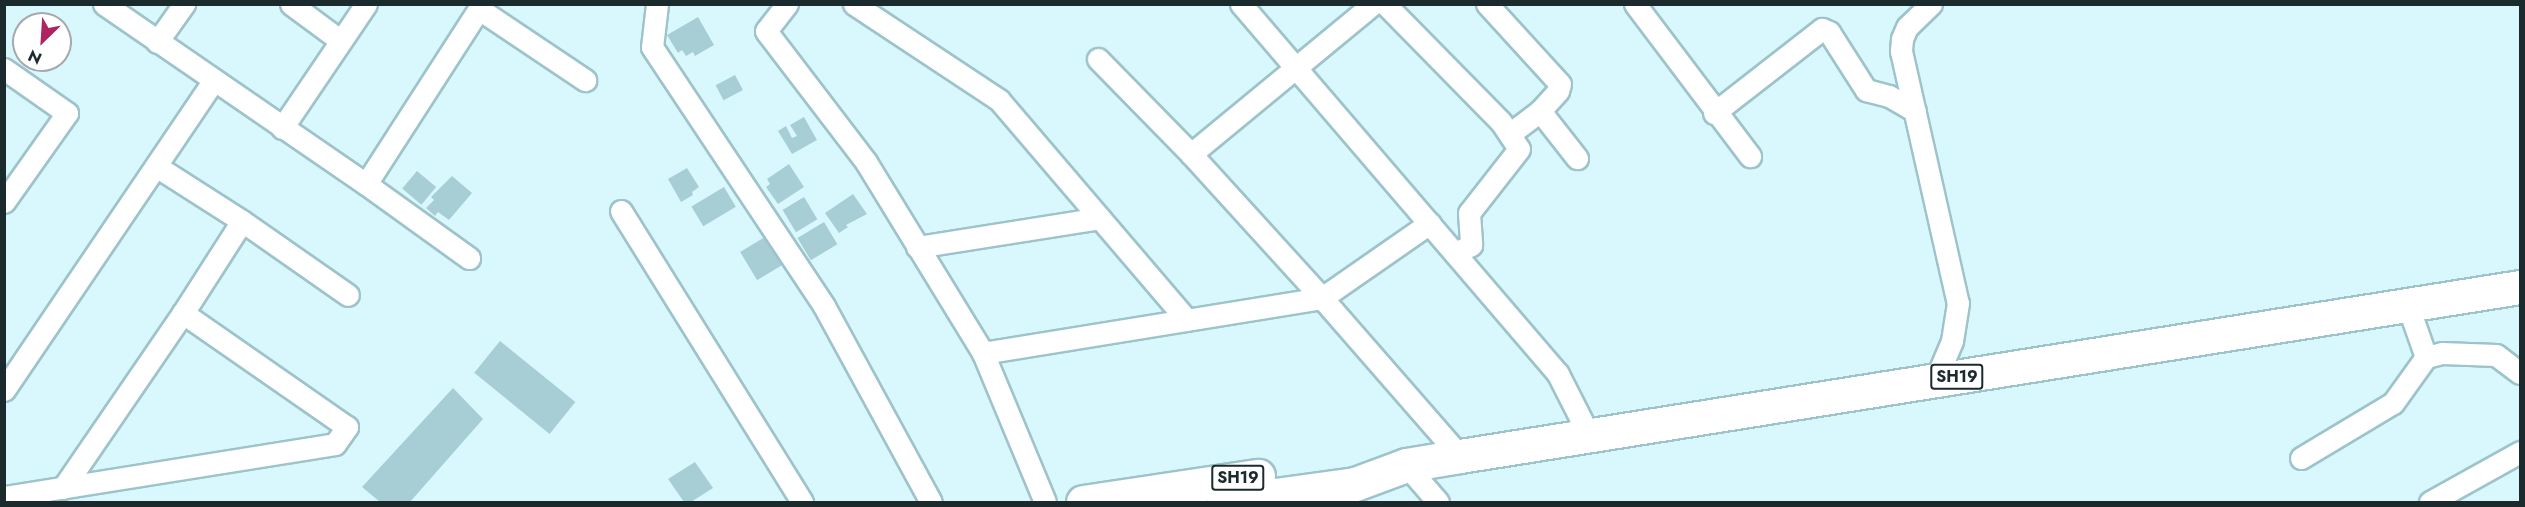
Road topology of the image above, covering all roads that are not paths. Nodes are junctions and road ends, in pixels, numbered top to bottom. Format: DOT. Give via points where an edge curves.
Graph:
graph roads {
  1 [pos="104,4"];
  2 [pos="184,4"];
  3 [pos="291,4"];
  4 [pos="366,4"];
  5 [pos="657,4"];
  6 [pos="787,4"];
  7 [pos="854,4"];
  8 [pos="1241,4"];
  9 [pos="1373,4"];
  10 [pos="1385,4"];
  11 [pos="1487,4"];
  12 [pos="1635,4"];
  13 [pos="1930,4"];
  14 [pos="481,7"];
  15 [pos="341,41"];
  16 [pos="157,42"];
  17 [pos="1098,59"];
  18 [pos="4,69"];
  19 [pos="1296,69"];
  20 [pos="214,80"];
  21 [pos="585,80"];
  22 [pos="1540,111"];
  23 [pos="1915,111"];
  24 [pos="1714,113"];
  25 [pos="282,128"];
  26 [pos="1510,134"];
  27 [pos="1191,154"];
  28 [pos="1750,156"];
  29 [pos="1577,158"];
  30 [pos="156,166"];
  31 [pos="366,184"];
  32 [pos="6,196"];
  33 [pos="621,211"];
  34 [pos="1100,218"];
  35 [pos="242,221"];
  36 [pos="1430,223"];
  37 [pos="918,247"];
  38 [pos="1456,253"];
  39 [pos="469,258"];
  40 [pos="2520,287"];
  41 [pos="348,295"];
  42 [pos="1322,298"];
  43 [pos="2408,306"];
  44 [pos="183,313"];
  45 [pos="1187,320"];
  46 [pos="982,353"];
  47 [pos="2426,357"];
  48 [pos="2520,373"];
  49 [pos="1935,381"];
  50 [pos="4,390"];
  51 [pos="1589,435"];
  52 [pos="2520,452"];
  53 [pos="1460,456"];
  54 [pos="2301,458"];
  55 [pos="1400,467"];
  56 [pos="63,488"];
  57 [pos="4,497"];
  58 [pos="1226,497"];
  59 [pos="802,502"];
  60 [pos="931,502"];
  61 [pos="1045,502"];
  62 [pos="1083,502"];
  63 [pos="1438,502"];
  64 [pos="2430,502"];
  1 -- 16 [label="street"];
  2 -- 16 [label="street"];
  3 -- 15 [label="street"];
  4 -- 15 [label="street"];
  5 -- 60 [label="street" via="652,48 824,306"];
  6 -- 37 [label="street" via="766,31 866,162"];
  7 -- 34 [label="street" via="999,100"];
  8 -- 19 [label="street"];
  9 -- 19 [label="street"];
  10 -- 26 [label="street"];
  11 -- 22 [label="street" via="1560,84"];
  12 -- 24 [label="street"];
  13 -- 23 [label="street" via="1907,27 1902,39 1901,51"];
  14 -- 21 [label="street"];
  14 -- 31 [label="street"];
  15 -- 25 [label="street"];
  16 -- 20 [label="street"];
  17 -- 27 [label="street"];
  18 -- 32 [label="street" via="67,113"];
  19 -- 27 [label="street"];
  19 -- 36 [label="street"];
  20 -- 25 [label="street"];
  20 -- 30 [label="street"];
  22 -- 26 [label="street"];
  22 -- 29 [label="street"];
  23 -- 24 [label="street" via="1889,96 1866,90 1830,32 1822,29"];
  23 -- 49 [label="street" via="1958,303 1952,341"];
  24 -- 28 [label="street"];
  25 -- 31 [label="street"];
  26 -- 38 [label="street" via="1520,148 1469,213 1471,245"];
  27 -- 42 [label="street"];
  30 -- 35 [label="street"];
  30 -- 50 [label="street"];
  31 -- 39 [label="street"];
  33 -- 59 [label="street"];
  34 -- 37 [label="street"];
  34 -- 45 [label="street"];
  35 -- 41 [label="street"];
  35 -- 44 [label="street"];
  36 -- 38 [label="street"];
  36 -- 42 [label="street"];
  37 -- 46 [label="street"];
  38 -- 51 [label="street" via="1558,374"];
  40 -- 43 [label="main road, SH19"];
  42 -- 45 [label="street"];
  42 -- 53 [label="street"];
  43 -- 47 [label="street"];
  43 -- 49 [label="main road, SH19"];
  44 -- 56 [label="street"];
  44 -- 56 [label="street" via="347,427 335,444"];
  45 -- 46 [label="street"];
  46 -- 61 [label="street"];
  47 -- 48 [label="street" via="2442,353 2496,355"];
  47 -- 54 [label="street" via="2393,404"];
  49 -- 51 [label="main road, SH19"];
  51 -- 53 [label="main road, SH19"];
  52 -- 64 [label="street"];
  53 -- 55 [label="main road, SH19"];
  55 -- 58 [label="main road, SH19" via="1360,464"];
  55 -- 63 [label="street"];
  56 -- 57 [label="street"];
  58 -- 62 [label="main road, SH19"];
}
